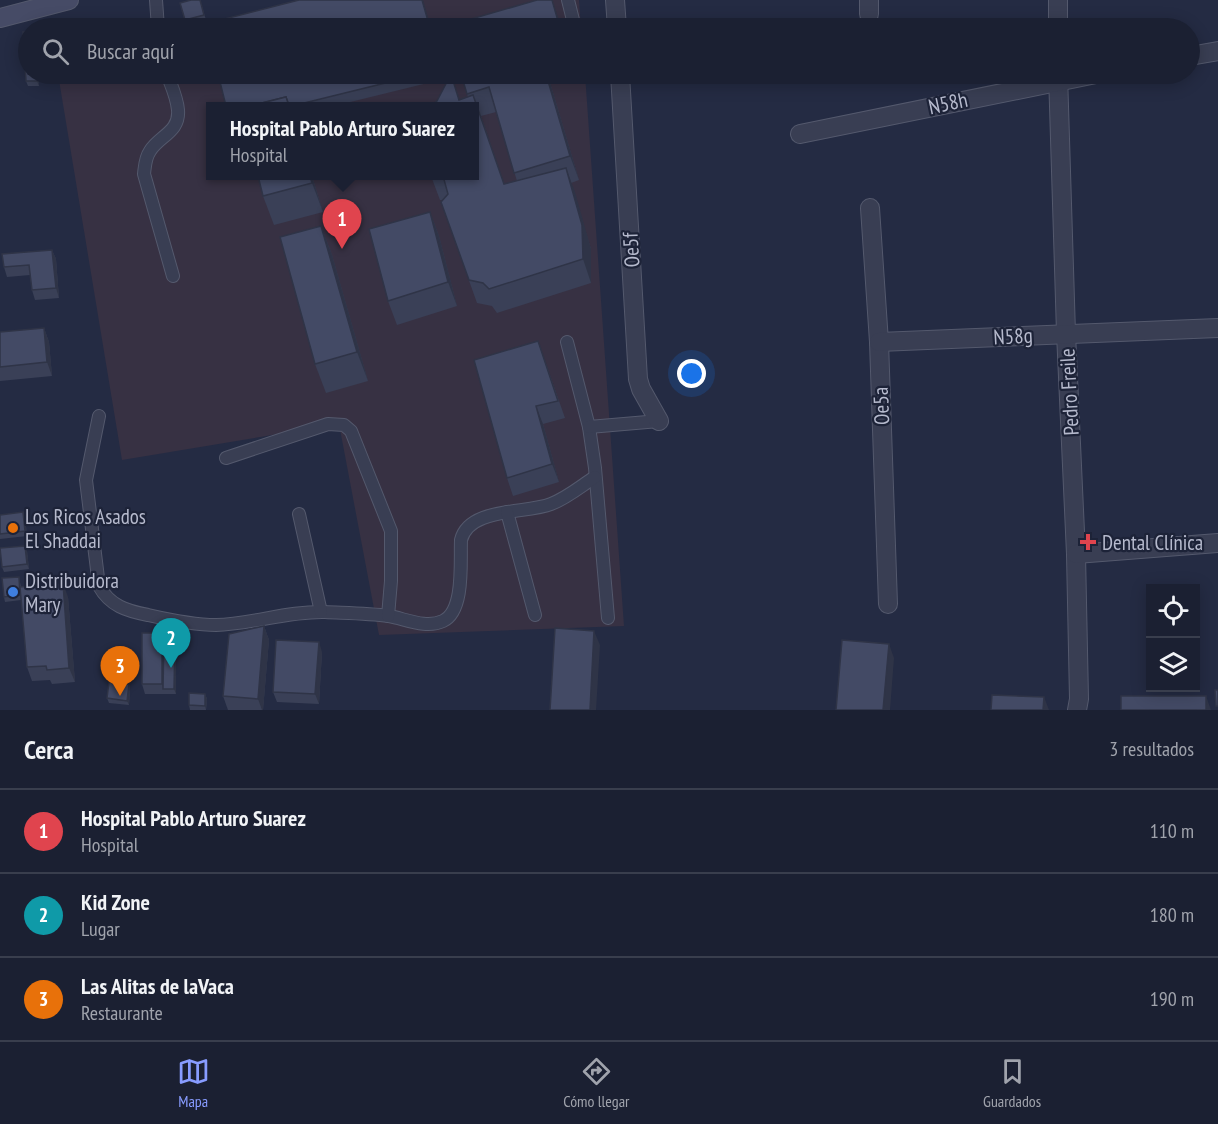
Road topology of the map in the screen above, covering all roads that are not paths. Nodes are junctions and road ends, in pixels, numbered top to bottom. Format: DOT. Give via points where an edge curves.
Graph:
graph roads {
  1 [pos="69,0"];
  2 [pos="156,0"];
  3 [pos="568,0"];
  4 [pos="615,0"];
  5 [pos="1058,0"];
  6 [pos="0,18"];
  7 [pos="157,18"];
  8 [pos="572,18"];
  9 [pos="616,18"];
  10 [pos="1058,18"];
  11 [pos="1218,51"];
  12 [pos="1200,54"];
  13 [pos="171,84"];
  14 [pos="621,84"];
  15 [pos="1026,84"];
  16 [pos="1058,84"];
  17 [pos="800,134"];
  18 [pos="870,208"];
  19 [pos="173,276"];
  20 [pos="1218,328"];
  21 [pos="1066,333"];
  22 [pos="567,342"];
  23 [pos="879,342"];
  24 [pos="99,416"];
  25 [pos="659,422"];
  26 [pos="589,427"];
  27 [pos="226,458"];
  28 [pos="595,477"];
  29 [pos="507,512"];
  30 [pos="299,514"];
  31 [pos="1218,543"];
  32 [pos="1076,554"];
  33 [pos="888,604"];
  34 [pos="321,612"];
  35 [pos="535,615"];
  36 [pos="388,616"];
  37 [pos="608,618"];
  38 [pos="1077,710"];
  1 -- 6 [label="street"];
  2 -- 7 [label="lane"];
  3 -- 8 [label="lane"];
  4 -- 9 [label="street"];
  5 -- 10 [label="street"];
  11 -- 12 [label="street"];
  13 -- 19 [label="lane" via="178,116 176,124 151,149 144,174"];
  14 -- 25 [label="street, Oe5f" via="638,379"];
  15 -- 17 [label="street, N58h"];
  16 -- 21 [label="street, Pedro Freile"];
  18 -- 23 [label="street, Oe5a"];
  20 -- 21 [label="street, N58g"];
  21 -- 23 [label="street, N58g"];
  21 -- 32 [label="street, Pedro Freile"];
  22 -- 26 [label="lane"];
  23 -- 33 [label="street, Oe5a"];
  24 -- 34 [label="lane" via="88,462 87,497 99,586 114,604 180,622 216,625"];
  25 -- 26 [label="lane"];
  26 -- 28 [label="lane"];
  27 -- 36 [label="lane" via="328,424 344,425 351,431 391,531"];
  28 -- 29 [label="lane" via="550,504"];
  28 -- 37 [label="lane"];
  29 -- 35 [label="lane"];
  29 -- 36 [label="lane" via="480,519 463,531 458,597 451,615 444,621 423,624"];
  30 -- 34 [label="lane"];
  31 -- 32 [label="street"];
  32 -- 38 [label="street, Pedro Freile"];
  34 -- 36 [label="lane"];
}
